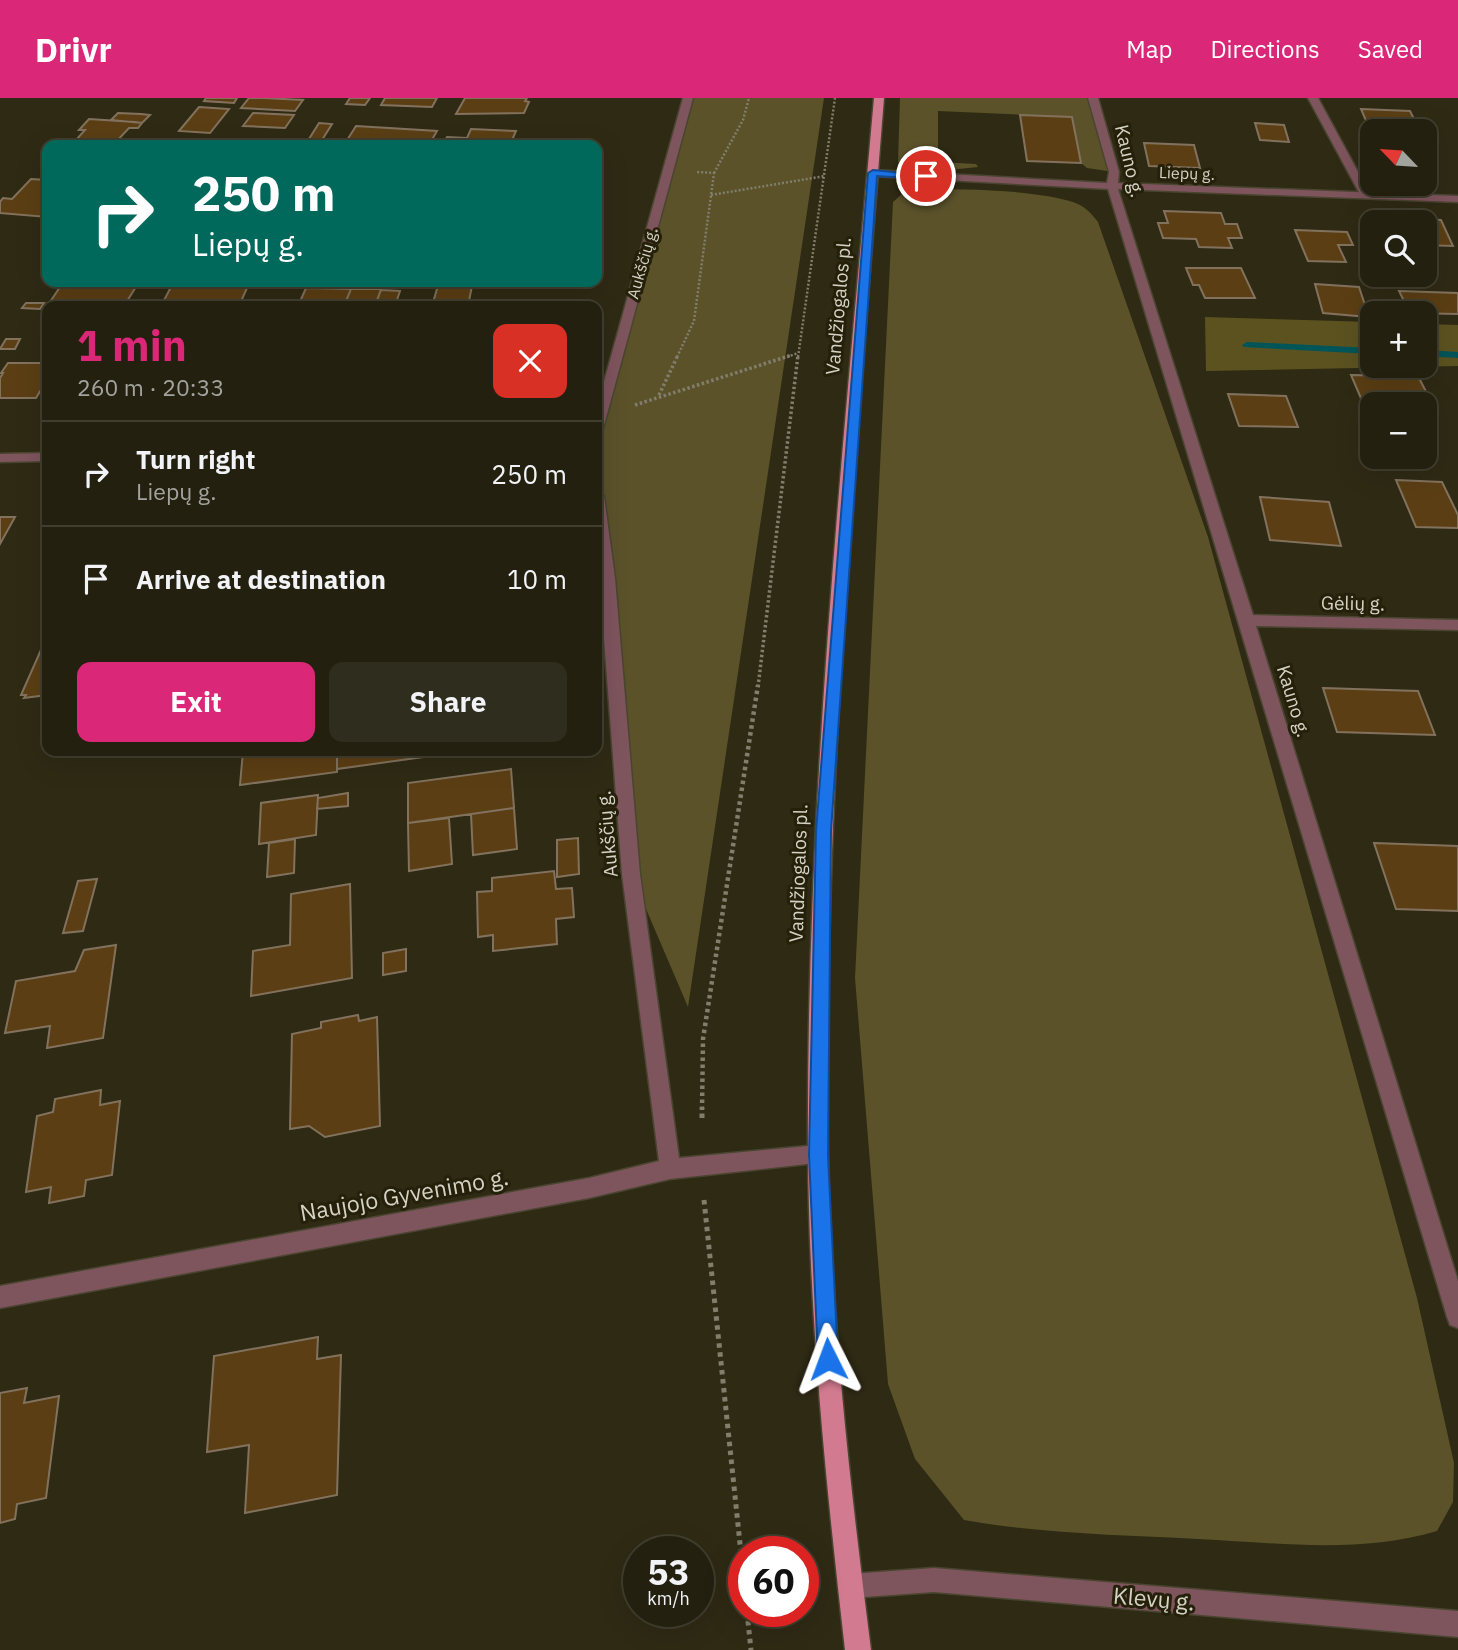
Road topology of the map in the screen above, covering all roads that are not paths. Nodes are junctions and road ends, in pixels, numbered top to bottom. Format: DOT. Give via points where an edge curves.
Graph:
graph roads {
  1 [pos="688,98"];
  2 [pos="879,98"];
  3 [pos="1093,98"];
  4 [pos="1313,98"];
  5 [pos="873,173"];
  6 [pos="1360,184"];
  7 [pos="1112,186"];
  8 [pos="1360,195"];
  9 [pos="1389,196"];
  10 [pos="1458,199"];
  11 [pos="602,409"];
  12 [pos="42,457"];
  13 [pos="0,458"];
  14 [pos="602,533"];
  15 [pos="1247,620"];
  16 [pos="1458,625"];
  17 [pos="818,1155"];
  18 [pos="670,1169"];
  19 [pos="0,1297"];
  20 [pos="1458,1317"];
  21 [pos="850,1586"];
  22 [pos="1458,1624"];
  23 [pos="858,1650"];
  1 -- 11 [label="street, Aukščių g."];
  2 -- 5 [label="main road, Vandžiogalos pl."];
  3 -- 7 [label="street, Kauno g." via="1114,172"];
  4 -- 6 [label="street"];
  5 -- 7 [label="street, Liepų g."];
  5 -- 17 [label="main road, Vandžiogalos pl." via="824,818"];
  7 -- 8 [label="street, Liepų g."];
  7 -- 15 [label="street, Kauno g."];
  9 -- 10 [label="street, Liepų g."];
  12 -- 13 [label="street"];
  14 -- 18 [label="street, Aukščių g." via="631,874"];
  15 -- 16 [label="street, Gėlių g."];
  15 -- 20 [label="street, Kauno g."];
  17 -- 18 [label="street, Naujojo Gyvenimo g."];
  17 -- 21 [label="main road, Vandžiogalos pl." via="828,1359"];
  18 -- 19 [label="street, Naujojo Gyvenimo g."];
  21 -- 22 [label="street, Klevų g." via="934,1580"];
  21 -- 23 [label="main road, Vandžiogalos pl."];
}
